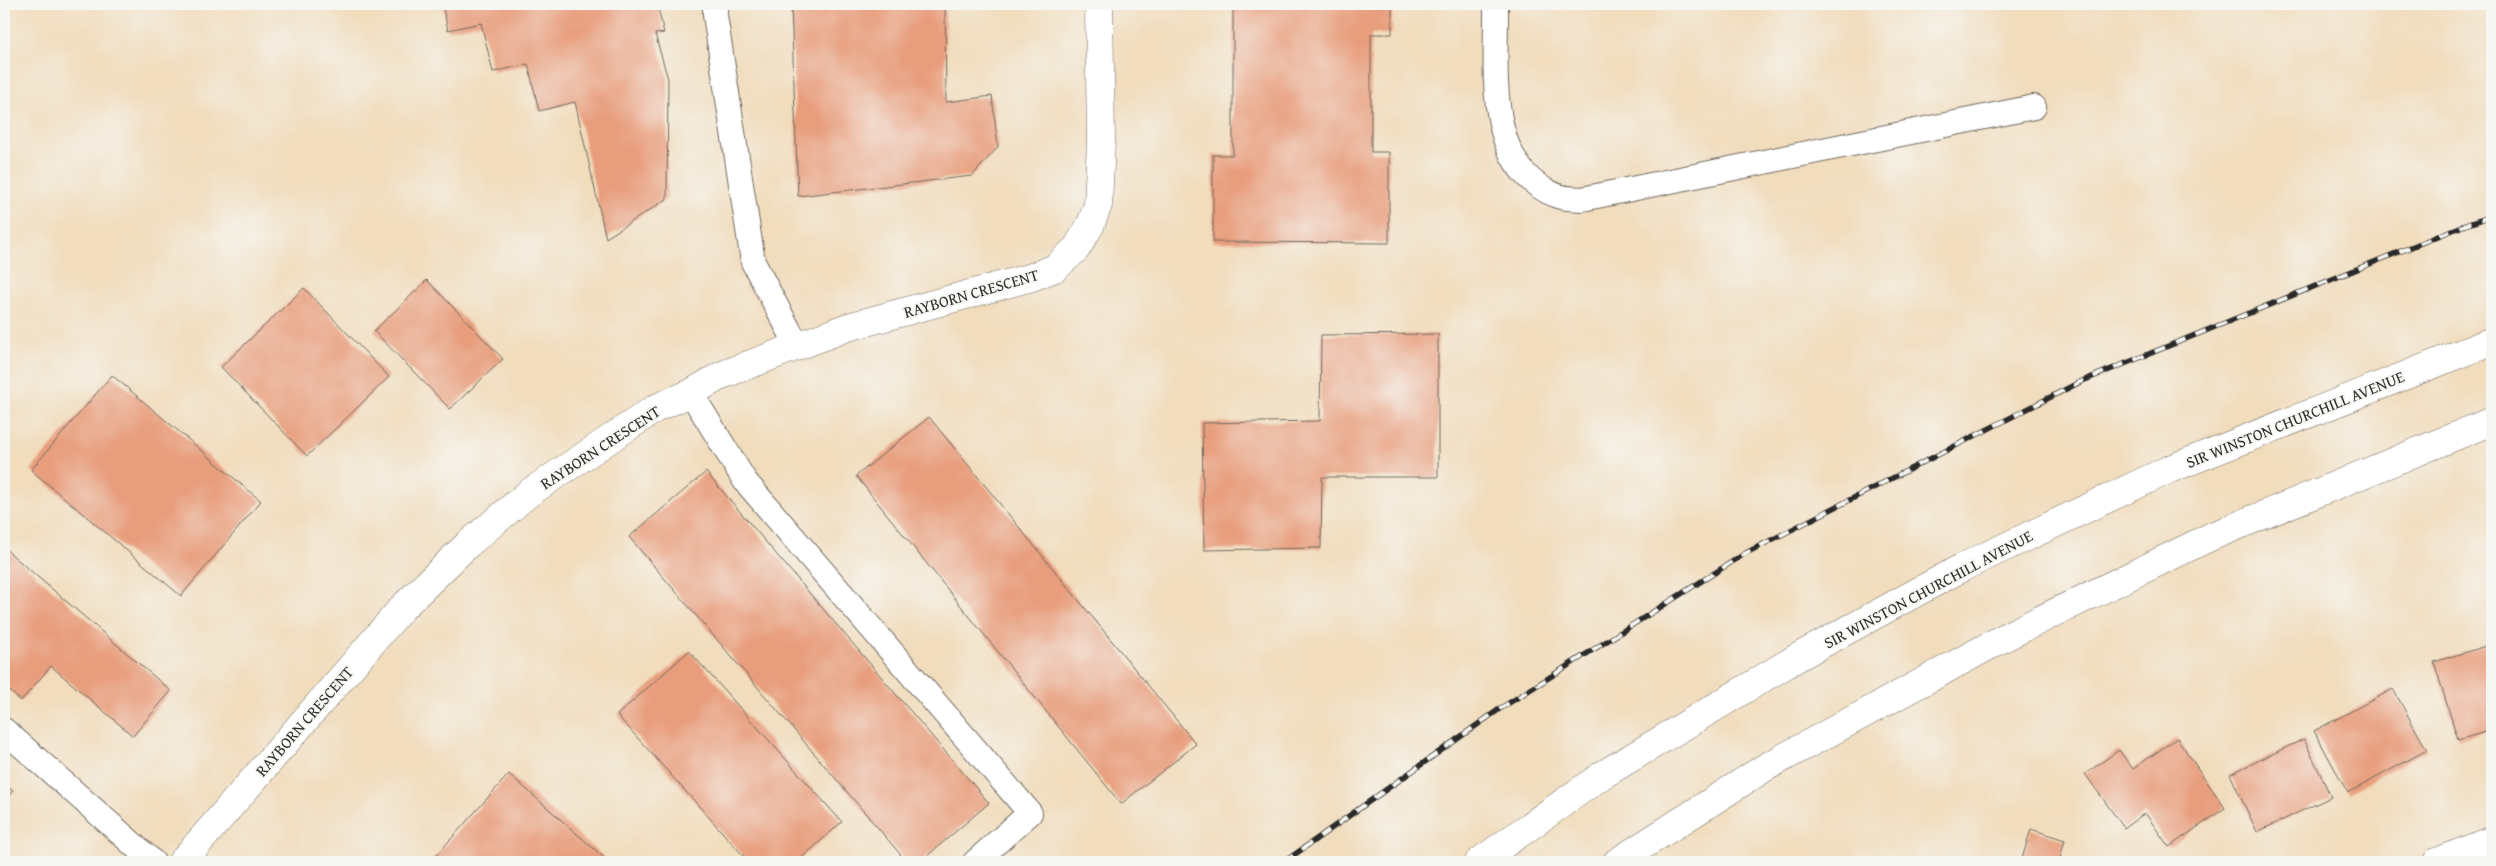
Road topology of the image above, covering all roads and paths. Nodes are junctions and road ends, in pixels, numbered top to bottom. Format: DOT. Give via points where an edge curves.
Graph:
graph roads {
  1 [pos="715,4"];
  2 [pos="1099,4"];
  3 [pos="1496,4"];
  4 [pos="2034,108"];
  5 [pos="2492,341"];
  6 [pos="797,345"];
  7 [pos="691,393"];
  8 [pos="2492,421"];
  9 [pos="4,730"];
  10 [pos="2492,840"];
  11 [pos="1492,858"];
  12 [pos="153,862"];
  13 [pos="182,862"];
  14 [pos="975,862"];
  15 [pos="1617,862"];
  16 [pos="2437,862"];
  1 -- 6 [label="lane" via="753,262"];
  2 -- 6 [label="main road, RAYBORN CRESCENT" via="1101,141 1098,195 1090,226 1076,249 1055,268 1032,277 848,326"];
  3 -- 4 [label="lane" via="1498,108 1504,138 1527,179 1556,196 1582,199"];
  5 -- 11 [label="main road, SIR WINSTON CHURCHILL AVENUE" via="2170,469 1963,567 1800,656 1601,776"];
  6 -- 7 [label="main road, RAYBORN CRESCENT" via="722,375"];
  7 -- 13 [label="main road, RAYBORN CRESCENT" via="656,408 529,493 466,546 402,608"];
  7 -- 14 [label="lane" via="745,481 1030,814"];
  8 -- 15 [label="main road" via="2210,537 2009,635 1766,767"];
  9 -- 12 [label="lane"];
  10 -- 16 [label="main road"];
}
